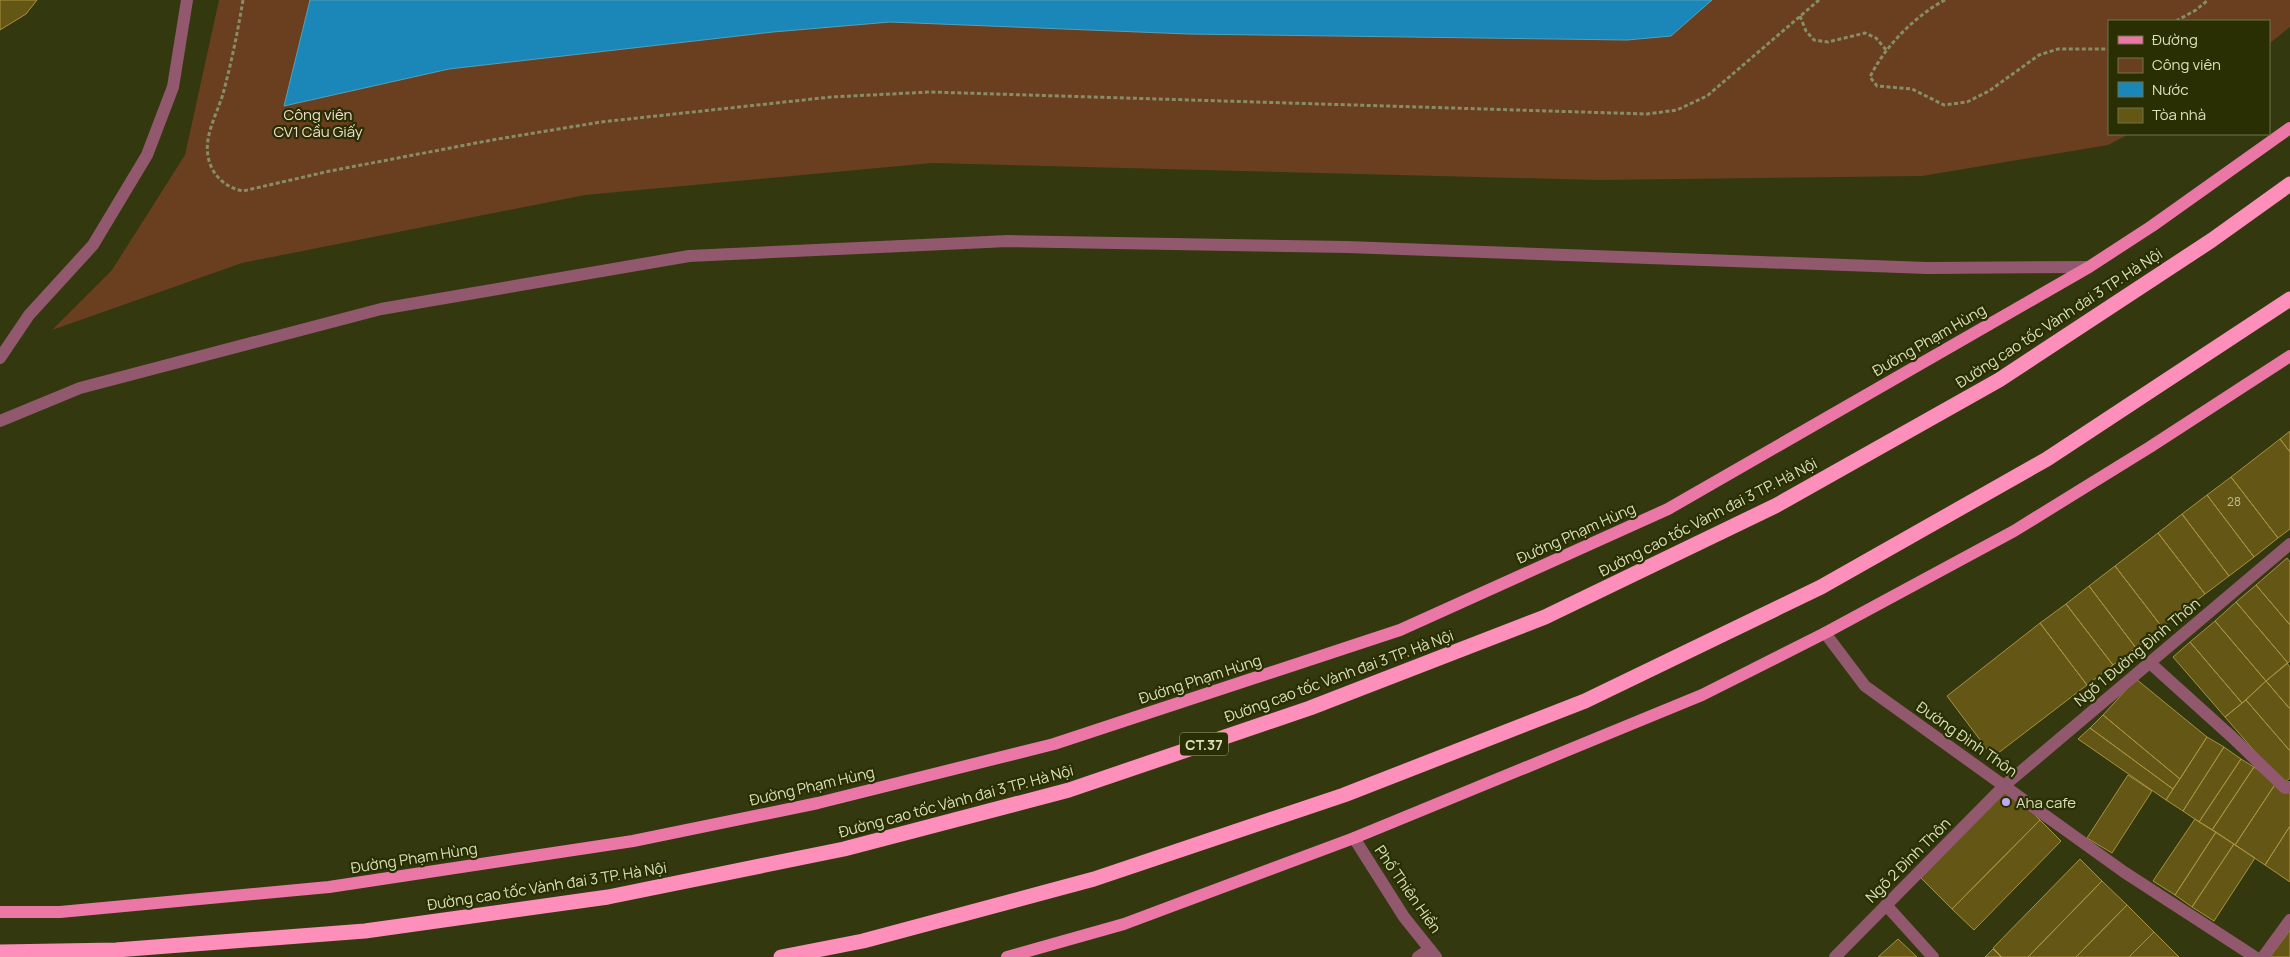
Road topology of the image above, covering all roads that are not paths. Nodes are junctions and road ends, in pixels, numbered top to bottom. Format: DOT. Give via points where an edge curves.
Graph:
graph roads {
  1 [pos="187,0"];
  2 [pos="2290,128"];
  3 [pos="2290,184"];
  4 [pos="2089,267"];
  5 [pos="2290,299"];
  6 [pos="2290,356"];
  7 [pos="0,358"];
  8 [pos="0,421"];
  9 [pos="2290,544"];
  10 [pos="1825,633"];
  11 [pos="2150,663"];
  12 [pos="2005,786"];
  13 [pos="2290,787"];
  14 [pos="1354,838"];
  15 [pos="1886,905"];
  16 [pos="0,912"];
  17 [pos="2290,920"];
  18 [pos="0,952"];
  19 [pos="1433,953"];
  20 [pos="781,957"];
  21 [pos="1007,957"];
  22 [pos="1418,957"];
  23 [pos="1835,957"];
  24 [pos="1933,957"];
  25 [pos="2255,957"];
  26 [pos="2263,957"];
  1 -- 7 [label="street" via="173,87 147,155 93,245 29,315"];
  2 -- 4 [label="main road, Đường Phạm Hùng"];
  3 -- 18 [label="highway, Đường cao tốc Vành đai 3 TP. Hà Nội / CT.37" via="2212,240 1999,380 1777,505 1545,617 1310,708 1068,790 844,849 608,897 365,931 116,950"];
  4 -- 8 [label="street" via="1927,268 1347,247 1008,241 689,256 381,309 80,388"];
  4 -- 16 [label="main road, Đường Phạm Hùng" via="1668,510 1400,630 1054,744 818,803 632,841 329,887 60,912"];
  5 -- 20 [label="highway" via="2047,459 1821,587 1585,701 1344,795 1094,879 863,941"];
  6 -- 10 [label="main road" via="2014,530"];
  9 -- 11 [label="street, Ngõ 1 Đường Đình Thôn"];
  10 -- 12 [label="street, Đường Đình Thôn" via="1864,686"];
  10 -- 14 [label="main road" via="1702,694"];
  11 -- 12 [label="street, Ngõ 1 Đường Đình Thôn"];
  11 -- 13 [label="street" via="2285,788"];
  12 -- 15 [label="street, Ngõ 2 Đình Thôn"];
  12 -- 25 [label="street, Đường Đình Thôn" via="2124,872"];
  14 -- 19 [label="street, Phố Thiên Hiền" via="1404,917"];
  14 -- 21 [label="main road" via="1124,924"];
  15 -- 23 [label="street, Ngõ 2 Đình Thôn"];
  15 -- 24 [label="street"];
  17 -- 26 [label="street"];
  19 -- 22 [label="street"];
}
